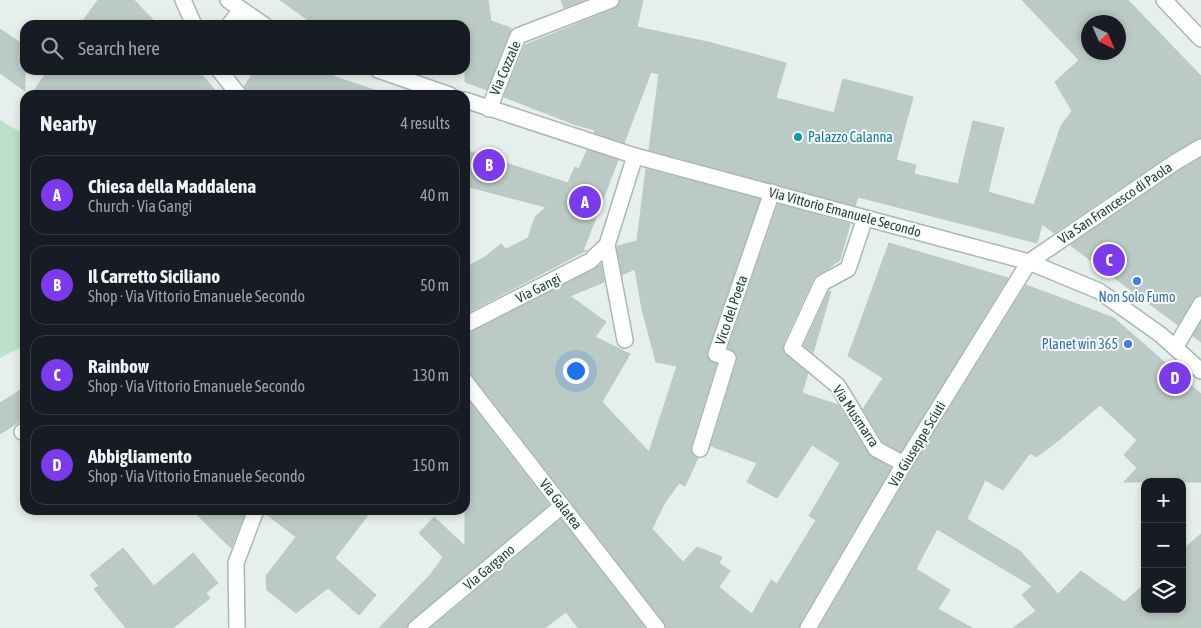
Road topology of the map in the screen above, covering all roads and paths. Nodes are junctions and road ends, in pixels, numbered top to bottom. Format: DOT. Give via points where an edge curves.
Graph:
graph roads {
  1 [pos="183,0"];
  2 [pos="228,0"];
  3 [pos="611,0"];
  4 [pos="1164,0"];
  5 [pos="241,10"];
  6 [pos="192,20"];
  7 [pos="233,20"];
  8 [pos="256,20"];
  9 [pos="1201,39"];
  10 [pos="223,75"];
  11 [pos="392,75"];
  12 [pos="235,90"];
  13 [pos="436,90"];
  14 [pos="470,102"];
  15 [pos="489,109"];
  16 [pos="1201,146"];
  17 [pos="635,156"];
  18 [pos="772,192"];
  19 [pos="865,218"];
  20 [pos="607,245"];
  21 [pos="1029,262"];
  22 [pos="1201,304"];
  23 [pos="470,322"];
  24 [pos="625,340"];
  25 [pos="1175,348"];
  26 [pos="1201,371"];
  27 [pos="470,387"];
  28 [pos="700,448"];
  29 [pos="904,464"];
  30 [pos="562,506"];
  31 [pos="254,515"];
  32 [pos="237,628"];
  33 [pos="416,628"];
  34 [pos="657,628"];
  35 [pos="808,628"];
  1 -- 6 [label="street"];
  2 -- 5 [label="street"];
  3 -- 15 [label="street, Via Cozzale" via="518,36"];
  4 -- 9 [label="street"];
  5 -- 7 [label="street"];
  5 -- 8 [label="street"];
  10 -- 12 [label="street"];
  11 -- 13 [label="street"];
  14 -- 15 [label="street, Via Vittorio Emanuele Secondo"];
  15 -- 17 [label="street, Via Vittorio Emanuele Secondo"];
  16 -- 21 [label="street, Via San Francesco di Paola"];
  17 -- 18 [label="street, Via Vittorio Emanuele Secondo"];
  17 -- 20 [label="street"];
  18 -- 19 [label="street, Via Vittorio Emanuele Secondo"];
  18 -- 28 [label="street, Vico del Poeta" via="716,354 728,358"];
  19 -- 21 [label="street, Via Vittorio Emanuele Secondo"];
  19 -- 29 [label="street, Via Musmarra" via="848,270 822,283 792,348 838,386 876,449"];
  20 -- 23 [label="street, Via Gangi" via="590,261"];
  20 -- 24 [label="street"];
  21 -- 25 [label="street, Via Vittorio Emanuele Secondo" via="1099,291"];
  21 -- 29 [label="street, Via Giuseppe Sciuti"];
  22 -- 25 [label="street"];
  25 -- 26 [label="street, Via Vittorio Emanuele Secondo"];
  27 -- 30 [label="street, Via Galatea"];
  29 -- 35 [label="street, Via Giuseppe Sciuti"];
  30 -- 33 [label="street, Via Gargano"];
  30 -- 34 [label="street, Via Galatea"];
  31 -- 32 [label="street" via="236,563"];
}
